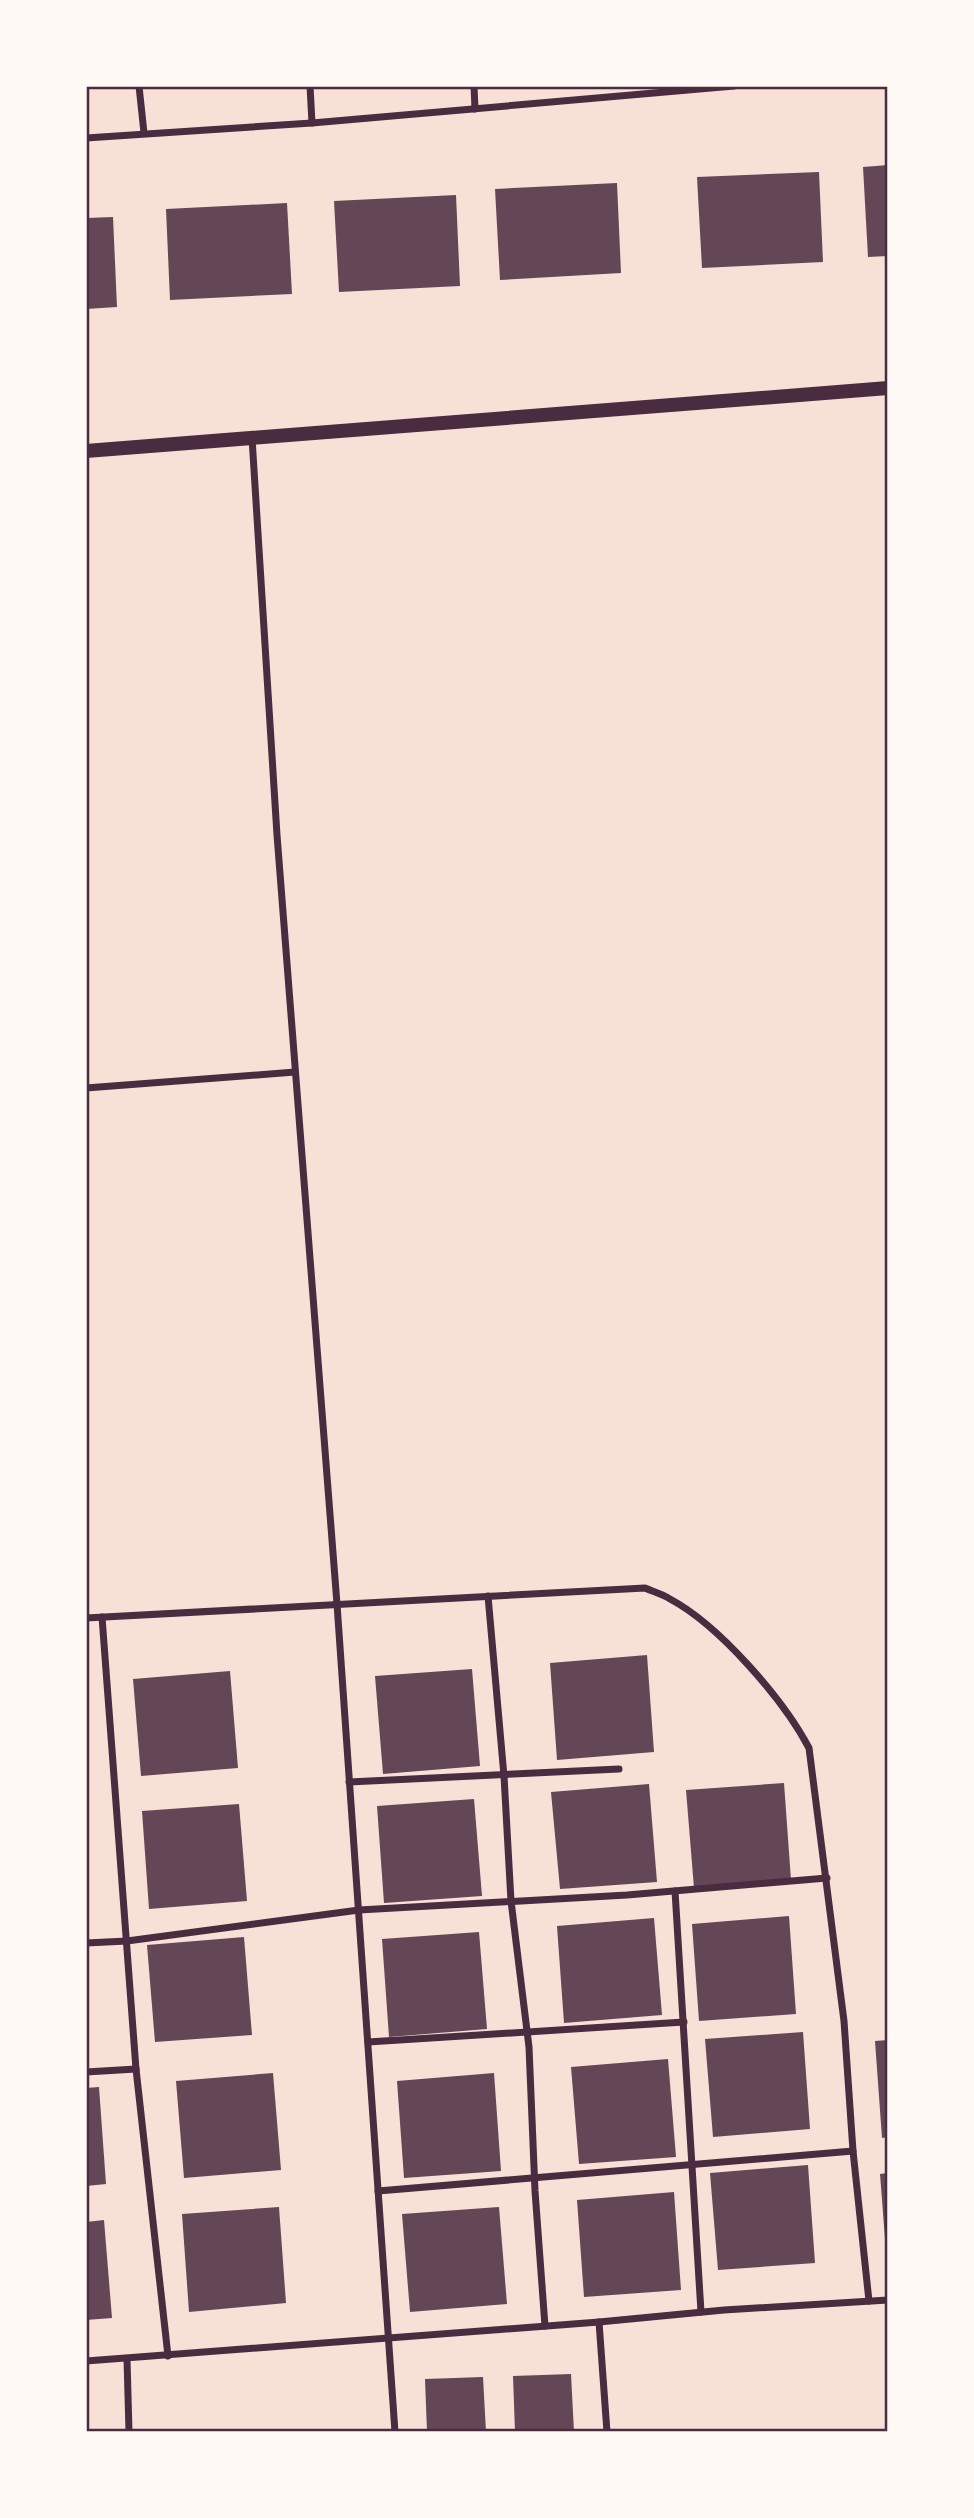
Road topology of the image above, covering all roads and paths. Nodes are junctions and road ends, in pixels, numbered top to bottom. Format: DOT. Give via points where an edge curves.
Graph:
graph roads {
  1 [pos="139,86"];
  2 [pos="310,86"];
  3 [pos="474,86"];
  4 [pos="633,86"];
  5 [pos="734,86"];
  6 [pos="634,96"];
  7 [pos="475,109"];
  8 [pos="312,123"];
  9 [pos="144,133"];
  10 [pos="86,138"];
  11 [pos="888,388"];
  12 [pos="251,438"];
  13 [pos="86,451"];
  14 [pos="295,1072"];
  15 [pos="86,1088"];
  16 [pos="488,1596"];
  17 [pos="337,1604"];
  18 [pos="102,1617"];
  19 [pos="86,1618"];
  20 [pos="619,1769"];
  21 [pos="505,1776"];
  22 [pos="349,1782"];
  23 [pos="827,1878"];
  24 [pos="675,1891"];
  25 [pos="511,1902"];
  26 [pos="359,1910"];
  27 [pos="127,1941"];
  28 [pos="86,1943"];
  29 [pos="684,2022"];
  30 [pos="527,2032"];
  31 [pos="368,2042"];
  32 [pos="136,2069"];
  33 [pos="86,2072"];
  34 [pos="853,2151"];
  35 [pos="692,2165"];
  36 [pos="534,2178"];
  37 [pos="378,2191"];
  38 [pos="888,2300"];
  39 [pos="869,2301"];
  40 [pos="701,2312"];
  41 [pos="599,2322"];
  42 [pos="545,2326"];
  43 [pos="389,2337"];
  44 [pos="168,2356"];
  45 [pos="127,2359"];
  46 [pos="86,2361"];
  47 [pos="129,2432"];
  48 [pos="395,2432"];
  49 [pos="607,2432"];
  1 -- 9 [label="street"];
  2 -- 8 [label="street"];
  3 -- 7 [label="street"];
  4 -- 6 [label="street"];
  5 -- 6 [label="street"];
  6 -- 7 [label="street"];
  7 -- 8 [label="street"];
  8 -- 9 [label="street"];
  9 -- 10 [label="street"];
  11 -- 12 [label="main road"];
  12 -- 13 [label="main road"];
  12 -- 14 [label="street"];
  14 -- 15 [label="street"];
  14 -- 17 [label="street"];
  16 -- 17 [label="street"];
  16 -- 21 [label="street"];
  16 -- 23 [label="street" via="645,1588 691,1613 746,1665 796,1723 809,1748"];
  17 -- 18 [label="street"];
  17 -- 22 [label="street"];
  18 -- 19 [label="street"];
  18 -- 27 [label="street"];
  20 -- 21 [label="street"];
  21 -- 22 [label="street"];
  21 -- 25 [label="street"];
  22 -- 26 [label="street"];
  23 -- 24 [label="street"];
  23 -- 34 [label="street"];
  24 -- 25 [label="street"];
  24 -- 29 [label="street"];
  25 -- 26 [label="street"];
  25 -- 30 [label="street"];
  26 -- 27 [label="street"];
  26 -- 31 [label="street"];
  27 -- 28 [label="street"];
  27 -- 32 [label="street"];
  29 -- 30 [label="street"];
  29 -- 35 [label="street"];
  30 -- 31 [label="street"];
  30 -- 36 [label="street"];
  31 -- 37 [label="street"];
  32 -- 33 [label="street"];
  32 -- 44 [label="street"];
  34 -- 35 [label="street"];
  34 -- 39 [label="street"];
  35 -- 36 [label="street"];
  35 -- 40 [label="street"];
  36 -- 37 [label="street"];
  36 -- 42 [label="street"];
  37 -- 43 [label="street"];
  38 -- 39 [label="street"];
  39 -- 40 [label="street"];
  40 -- 41 [label="street"];
  41 -- 42 [label="street"];
  41 -- 49 [label="street"];
  42 -- 43 [label="street"];
  43 -- 44 [label="street"];
  43 -- 48 [label="street"];
  44 -- 45 [label="street"];
  45 -- 46 [label="street"];
  45 -- 47 [label="street"];
}
